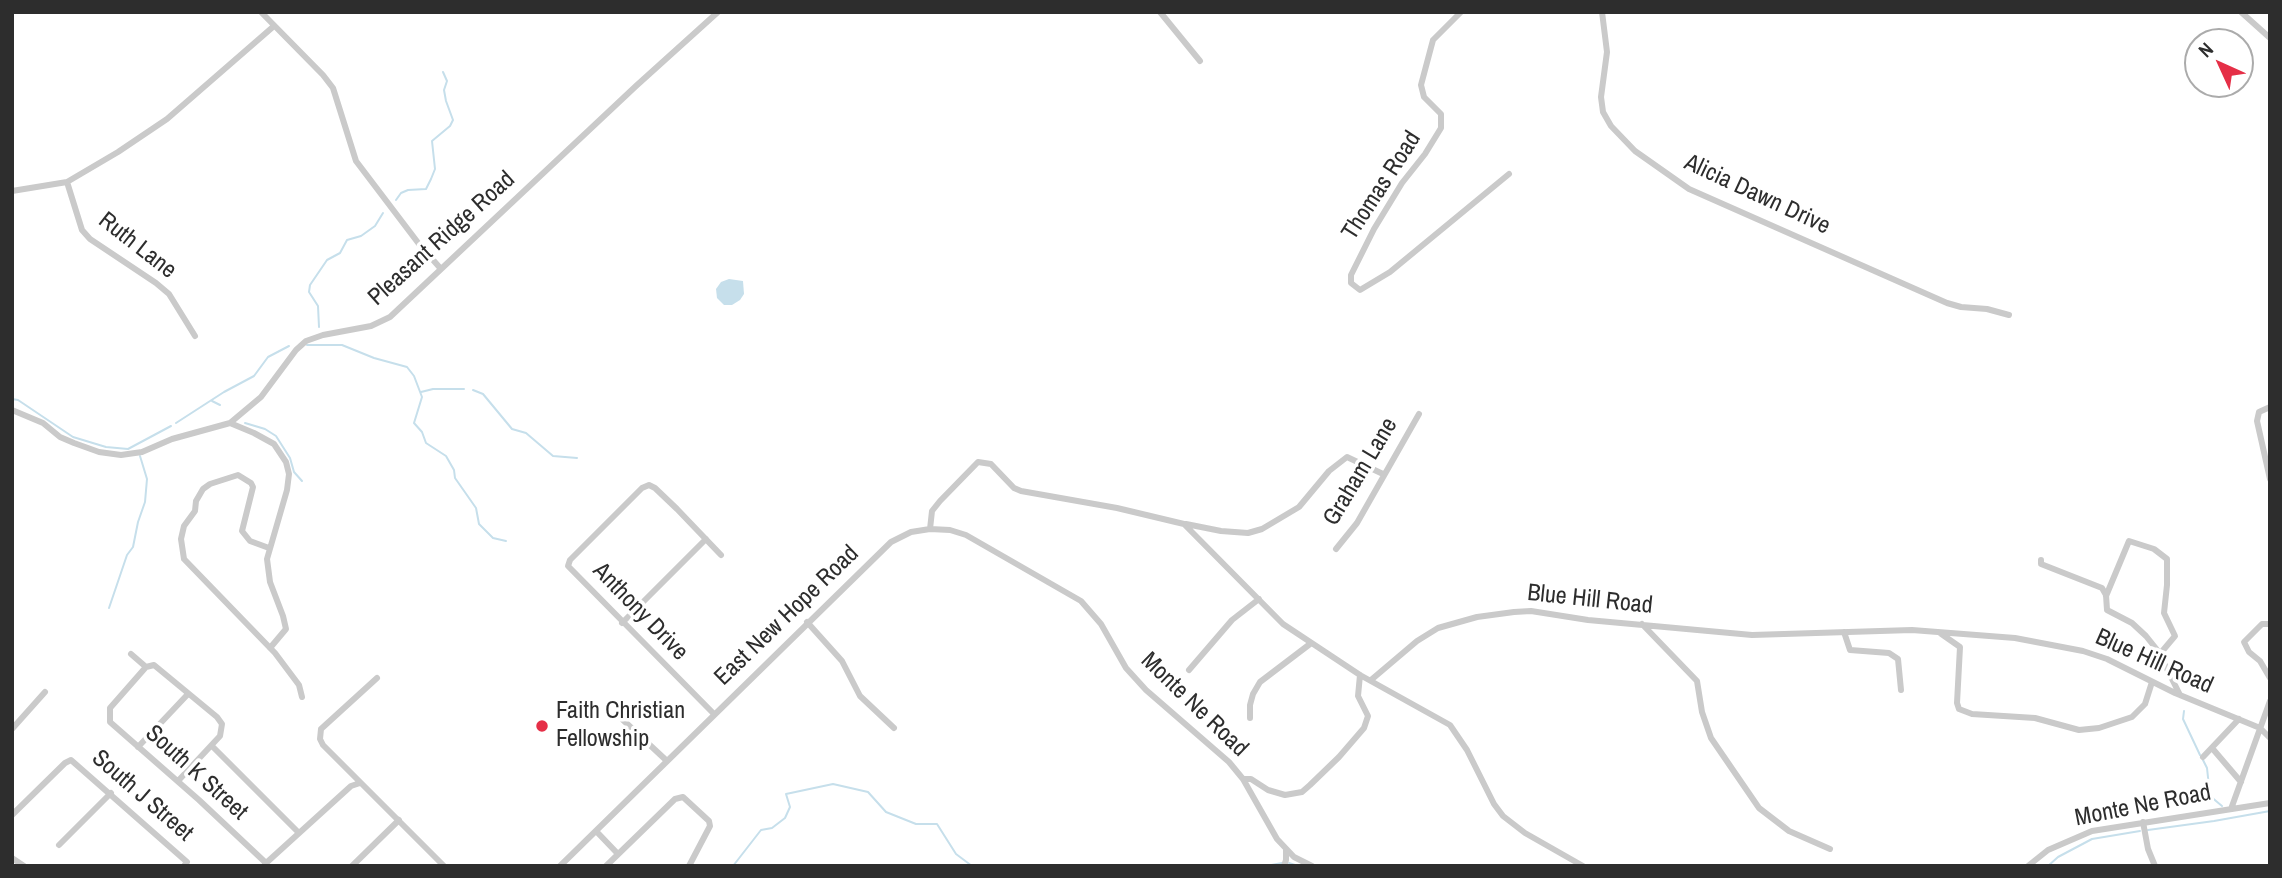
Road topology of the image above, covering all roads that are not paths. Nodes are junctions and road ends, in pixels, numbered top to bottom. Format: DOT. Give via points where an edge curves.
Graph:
graph roads {
  1 [pos="261,12"];
  2 [pos="718,12"];
  3 [pos="1160,12"];
  4 [pos="1461,12"];
  5 [pos="1602,12"];
  6 [pos="2241,12"];
  7 [pos="274,26"];
  8 [pos="2270,37"];
  9 [pos="1200,61"];
  10 [pos="1509,174"];
  11 [pos="67,182"];
  12 [pos="12,191"];
  13 [pos="441,269"];
  14 [pos="2009,315"];
  15 [pos="195,336"];
  16 [pos="2270,407"];
  17 [pos="12,410"];
  18 [pos="1419,414"];
  19 [pos="230,423"];
  20 [pos="1383,474"];
  21 [pos="2270,479"];
  22 [pos="1185,524"];
  23 [pos="930,529"];
  24 [pos="706,539"];
  25 [pos="269,548"];
  26 [pos="1336,549"];
  27 [pos="721,555"];
  28 [pos="2040,560"];
  29 [pos="2106,596"];
  30 [pos="1259,599"];
  31 [pos="807,622"];
  32 [pos="622,623"];
  33 [pos="1642,624"];
  34 [pos="2270,624"];
  35 [pos="1844,632"];
  36 [pos="1939,632"];
  37 [pos="1976,634"];
  38 [pos="1310,644"];
  39 [pos="1960,647"];
  40 [pos="270,648"];
  41 [pos="131,654"];
  42 [pos="2159,655"];
  43 [pos="146,667"];
  44 [pos="1189,670"];
  45 [pos="1360,675"];
  46 [pos="377,678"];
  47 [pos="2270,678"];
  48 [pos="1371,680"];
  49 [pos="2152,682"];
  50 [pos="1901,690"];
  51 [pos="45,692"];
  52 [pos="188,694"];
  53 [pos="2179,695"];
  54 [pos="302,697"];
  55 [pos="2270,701"];
  56 [pos="714,714"];
  57 [pos="1250,718"];
  58 [pos="2239,719"];
  59 [pos="623,720"];
  60 [pos="894,728"];
  61 [pos="2260,728"];
  62 [pos="12,729"];
  63 [pos="2270,738"];
  64 [pos="212,746"];
  65 [pos="138,747"];
  66 [pos="2212,748"];
  67 [pos="2203,757"];
  68 [pos="667,761"];
  69 [pos="1243,779"];
  70 [pos="178,781"];
  71 [pos="360,782"];
  72 [pos="2241,782"];
  73 [pos="111,793"];
  74 [pos="2270,803"];
  75 [pos="2231,808"];
  76 [pos="12,815"];
  77 [pos="399,820"];
  78 [pos="2143,822"];
  79 [pos="596,831"];
  80 [pos="299,833"];
  81 [pos="59,845"];
  82 [pos="1830,849"];
  83 [pos="1286,850"];
  84 [pos="618,854"];
  85 [pos="12,858"];
  86 [pos="186,864"];
  87 [pos="265,865"];
  88 [pos="24,866"];
  89 [pos="352,866"];
  90 [pos="444,866"];
  91 [pos="560,866"];
  92 [pos="606,866"];
  93 [pos="688,866"];
  94 [pos="1284,866"];
  95 [pos="1312,866"];
  96 [pos="1583,866"];
  97 [pos="2028,866"];
  98 [pos="2155,866"];
  1 -- 7 [label="street"];
  2 -- 13 [label="street, Pleasant Ridge Road"];
  3 -- 9 [label="street"];
  4 -- 10 [label="street, Thomas Road" via="1433,40 1420,85 1424,97 1441,114 1441,128 1374,229 1351,283 1360,290 1390,272"];
  5 -- 14 [label="street, Alicia Dawn Drive" via="1607,52 1603,113 1634,152 1689,189 1947,303"];
  6 -- 8 [label="street"];
  7 -- 11 [label="street" via="167,119"];
  7 -- 13 [label="street" via="332,88 356,161"];
  11 -- 12 [label="street"];
  11 -- 15 [label="street, Ruth Lane" via="82,230 169,294"];
  13 -- 19 [label="street, Pleasant Ridge Road" via="381,322 306,341 261,397"];
  16 -- 21 [label="street" via="2259,412 2257,432"];
  17 -- 19 [label="street, Pleasant Ridge Road" via="74,443 121,455"];
  18 -- 20 [label="street, Graham Lane"];
  19 -- 25 [label="street" via="268,440 286,462 287,489"];
  20 -- 22 [label="street" via="1347,457 1299,506 1262,529 1248,533"];
  20 -- 26 [label="street, Graham Lane" via="1357,523"];
  22 -- 23 [label="street" via="1021,491 992,464 978,462 932,511"];
  22 -- 30 [label="street"];
  23 -- 31 [label="street, East New Hope Road" via="891,542"];
  23 -- 69 [label="street, Monte Ne Road" via="966,535 1081,601 1136,679"];
  24 -- 27 [label="street"];
  24 -- 32 [label="street"];
  24 -- 32 [label="street, Anthony Drive" via="655,488 642,488 568,566"];
  25 -- 40 [label="street" via="268,570 286,629"];
  25 -- 40 [label="street" via="250,541 242,531 251,483 238,475 203,489 184,526 181,549 189,565"];
  28 -- 29 [label="street" via="2102,588"];
  29 -- 42 [label="street" via="2107,610 2142,631"];
  29 -- 42 [label="street" via="2129,541 2167,559 2164,613 2175,636"];
  30 -- 38 [label="street"];
  30 -- 44 [label="street" via="1232,620"];
  31 -- 56 [label="street, East New Hope Road"];
  31 -- 60 [label="street" via="842,661 860,696"];
  32 -- 56 [label="street, Anthony Drive"];
  33 -- 35 [label="street, Blue Hill Road" via="1752,635"];
  33 -- 48 [label="street, Blue Hill Road" via="1531,611 1477,617 1427,634"];
  33 -- 82 [label="street" via="1698,681 1711,738 1759,808 1789,831"];
  34 -- 47 [label="street" via="2262,624 2244,642"];
  35 -- 36 [label="street, Blue Hill Road"];
  35 -- 50 [label="street" via="1850,650 1889,653 1898,659"];
  36 -- 37 [label="street, Blue Hill Road"];
  36 -- 39 [label="street"];
  37 -- 39 [label="street"];
  37 -- 49 [label="street, Blue Hill Road" via="2083,650"];
  38 -- 45 [label="street"];
  38 -- 57 [label="street" via="1260,682"];
  39 -- 49 [label="street" via="1959,709 1972,714 2035,718 2079,730 2106,727 2141,709"];
  40 -- 54 [label="street" via="299,685"];
  41 -- 43 [label="street"];
  42 -- 53 [label="street"];
  43 -- 52 [label="street" via="154,665"];
  43 -- 65 [label="street, South K Street" via="110,708 110,722"];
  45 -- 48 [label="street"];
  45 -- 69 [label="street" via="1358,696 1367,716 1364,728 1310,785 1285,796"];
  46 -- 71 [label="street" via="320,734 323,745"];
  48 -- 96 [label="street" via="1450,725 1503,816"];
  49 -- 53 [label="street, Blue Hill Road"];
  51 -- 62 [label="street"];
  52 -- 64 [label="street" via="222,724"];
  52 -- 65 [label="street"];
  53 -- 58 [label="street, Blue Hill Road"];
  55 -- 61 [label="street"];
  56 -- 68 [label="street, East New Hope Road"];
  58 -- 61 [label="street, Blue Hill Road"];
  58 -- 66 [label="street"];
  59 -- 68 [label="street"];
  61 -- 63 [label="street, Blue Hill Road"];
  61 -- 72 [label="street"];
  64 -- 70 [label="street"];
  64 -- 80 [label="street"];
  65 -- 70 [label="street, South K Street"];
  66 -- 67 [label="street"];
  66 -- 72 [label="street"];
  68 -- 79 [label="street, East New Hope Road"];
  69 -- 83 [label="street, Monte Ne Road"];
  70 -- 87 [label="street, South K Street"];
  71 -- 77 [label="street"];
  71 -- 80 [label="street"];
  72 -- 75 [label="street"];
  73 -- 76 [label="street, South J Street" via="71,760"];
  73 -- 81 [label="street"];
  73 -- 86 [label="street, South J Street"];
  74 -- 75 [label="street, Monte Ne Road"];
  75 -- 78 [label="street, Monte Ne Road"];
  77 -- 89 [label="street"];
  77 -- 90 [label="street"];
  78 -- 97 [label="street, Monte Ne Road" via="2072,837"];
  78 -- 98 [label="street"];
  79 -- 84 [label="street"];
  79 -- 91 [label="street, East New Hope Road"];
  80 -- 87 [label="street"];
  83 -- 94 [label="street"];
  83 -- 95 [label="street, Monte Ne Road"];
  84 -- 92 [label="street"];
  84 -- 93 [label="street" via="678,797 686,798 710,826"];
  85 -- 88 [label="street"];
}
